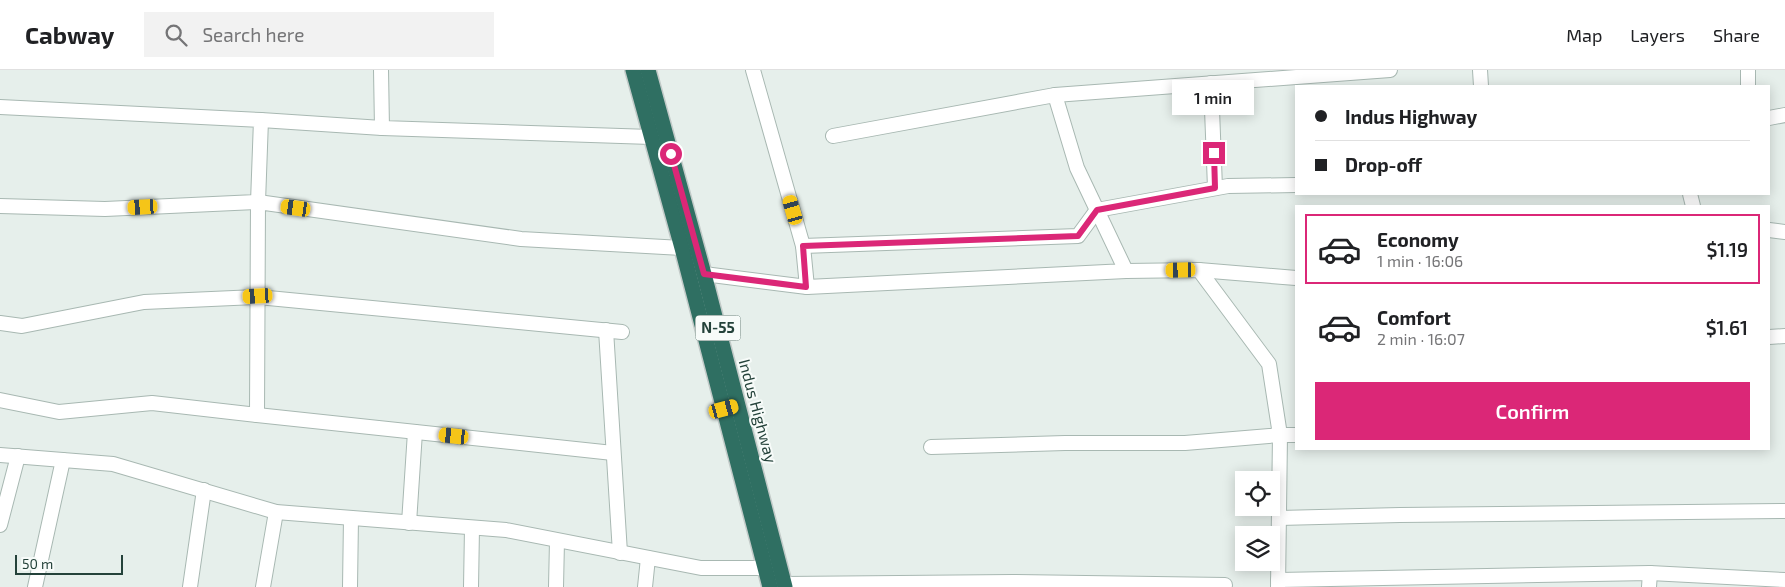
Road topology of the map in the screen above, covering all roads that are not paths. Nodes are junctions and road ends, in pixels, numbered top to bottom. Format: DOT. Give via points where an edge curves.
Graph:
graph roads {
  1 [pos="380,70"];
  2 [pos="633,70"];
  3 [pos="648,70"];
  4 [pos="753,70"];
  5 [pos="1390,70"];
  6 [pos="1480,70"];
  7 [pos="1748,70"];
  8 [pos="1211,83"];
  9 [pos="1481,85"];
  10 [pos="1748,85"];
  11 [pos="1055,95"];
  12 [pos="0,107"];
  13 [pos="1785,115"];
  14 [pos="1770,118"];
  15 [pos="261,120"];
  16 [pos="382,128"];
  17 [pos="833,136"];
  18 [pos="651,137"];
  19 [pos="664,156"];
  20 [pos="1295,185"];
  21 [pos="1215,188"];
  22 [pos="258,202"];
  23 [pos="0,206"];
  24 [pos="1097,210"];
  25 [pos="1770,230"];
  26 [pos="1785,232"];
  27 [pos="803,246"];
  28 [pos="682,248"];
  29 [pos="1199,270"];
  30 [pos="1126,271"];
  31 [pos="704,274"];
  32 [pos="1295,278"];
  33 [pos="806,287"];
  34 [pos="258,296"];
  35 [pos="0,323"];
  36 [pos="606,330"];
  37 [pos="622,332"];
  38 [pos="1785,336"];
  39 [pos="1770,338"];
  40 [pos="0,400"];
  41 [pos="731,408"];
  42 [pos="257,415"];
  43 [pos="415,432"];
  44 [pos="1280,435"];
  45 [pos="1295,435"];
  46 [pos="931,446"];
  47 [pos="613,453"];
  48 [pos="0,455"];
  49 [pos="18,456"];
  50 [pos="63,460"];
  51 [pos="204,490"];
  52 [pos="1785,511"];
  53 [pos="276,512"];
  54 [pos="351,518"];
  55 [pos="1279,518"];
  56 [pos="409,523"];
  57 [pos="0,525"];
  58 [pos="472,528"];
  59 [pos="766,540"];
  60 [pos="558,541"];
  61 [pos="620,553"];
  62 [pos="648,558"];
  63 [pos="765,568"];
  64 [pos="1650,573"];
  65 [pos="1785,580"];
  66 [pos="1711,582"];
  67 [pos="1278,584"];
  68 [pos="1225,585"];
  69 [pos="780,586"];
  70 [pos="35,587"];
  71 [pos="190,587"];
  72 [pos="263,587"];
  73 [pos="350,587"];
  74 [pos="470,587"];
  75 [pos="556,587"];
  76 [pos="645,587"];
  77 [pos="1649,587"];
  1 -- 16 [label="street"];
  2 -- 18 [label="highway, Indus Highway / N-55"];
  3 -- 19 [label="highway, Indus Highway / N-55"];
  4 -- 27 [label="street"];
  5 -- 8 [label="street"];
  6 -- 9 [label="street"];
  7 -- 10 [label="street"];
  8 -- 11 [label="street"];
  8 -- 21 [label="street"];
  11 -- 17 [label="street"];
  11 -- 24 [label="street" via="1077,168"];
  12 -- 15 [label="street"];
  13 -- 14 [label="street"];
  15 -- 16 [label="street"];
  15 -- 22 [label="street"];
  16 -- 18 [label="street"];
  18 -- 19 [label="highway, Indus Highway / N-55"];
  19 -- 28 [label="highway, Indus Highway / N-55"];
  19 -- 31 [label="highway, Indus Highway / N-55"];
  20 -- 21 [label="street"];
  21 -- 24 [label="street"];
  22 -- 23 [label="street" via="105,209"];
  22 -- 28 [label="street" via="521,239"];
  22 -- 34 [label="street"];
  24 -- 27 [label="street" via="1078,236"];
  24 -- 30 [label="street"];
  25 -- 26 [label="street"];
  27 -- 33 [label="street"];
  28 -- 41 [label="highway, Indus Highway / N-55"];
  29 -- 30 [label="street"];
  29 -- 32 [label="street"];
  29 -- 44 [label="street" via="1269,364"];
  30 -- 33 [label="street"];
  31 -- 33 [label="street"];
  31 -- 41 [label="highway, Indus Highway / N-55"];
  34 -- 35 [label="street" via="144,302 22,326"];
  34 -- 36 [label="street"];
  34 -- 42 [label="street"];
  36 -- 37 [label="street"];
  36 -- 47 [label="street"];
  38 -- 39 [label="street"];
  40 -- 42 [label="street" via="60,412 152,403"];
  41 -- 59 [label="highway, Indus Highway / N-55"];
  42 -- 43 [label="street"];
  43 -- 47 [label="street"];
  43 -- 56 [label="street"];
  44 -- 45 [label="street"];
  44 -- 46 [label="street" via="1185,443"];
  44 -- 55 [label="street"];
  47 -- 61 [label="street"];
  48 -- 49 [label="street"];
  49 -- 50 [label="street"];
  49 -- 57 [label="street"];
  50 -- 51 [label="street" via="113,464"];
  50 -- 70 [label="street"];
  51 -- 53 [label="street"];
  51 -- 71 [label="street"];
  52 -- 55 [label="street"];
  53 -- 54 [label="street"];
  53 -- 72 [label="street"];
  54 -- 56 [label="street"];
  54 -- 73 [label="street"];
  55 -- 67 [label="street"];
  56 -- 58 [label="street"];
  58 -- 60 [label="street" via="506,530"];
  58 -- 74 [label="street"];
  59 -- 63 [label="highway, Indus Highway / N-55"];
  59 -- 69 [label="highway, Indus Highway / N-55"];
  60 -- 61 [label="street"];
  60 -- 75 [label="street"];
  61 -- 62 [label="street"];
  62 -- 63 [label="street" via="701,568"];
  62 -- 76 [label="street"];
  63 -- 69 [label="highway, Indus Highway / N-55"];
  64 -- 66 [label="street"];
  64 -- 67 [label="street"];
  64 -- 77 [label="street"];
  65 -- 66 [label="street"];
  68 -- 69 [label="street" via="1012,582"];
}
